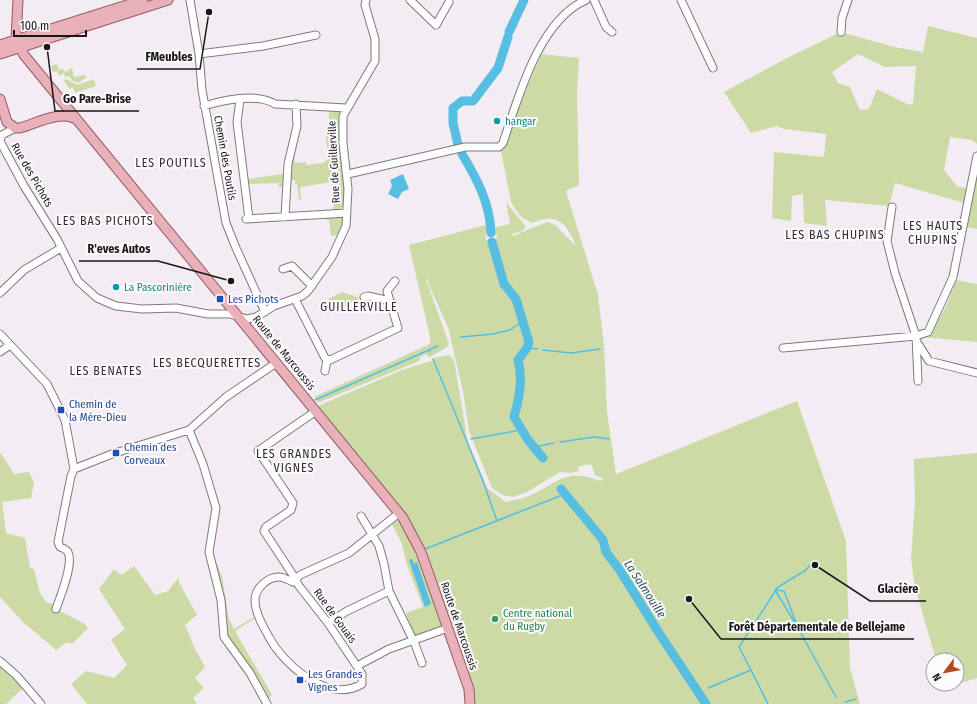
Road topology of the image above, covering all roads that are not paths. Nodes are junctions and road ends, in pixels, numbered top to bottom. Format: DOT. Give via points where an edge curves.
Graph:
graph roads {
  1 [pos="18,0"];
  2 [pos="143,0"];
  3 [pos="168,0"];
  4 [pos="190,0"];
  5 [pos="366,0"];
  6 [pos="410,0"];
  7 [pos="586,0"];
  8 [pos="594,0"];
  9 [pos="681,0"];
  10 [pos="848,0"];
  11 [pos="449,2"];
  12 [pos="612,32"];
  13 [pos="841,32"];
  14 [pos="316,35"];
  15 [pos="18,43"];
  16 [pos="0,45"];
  17 [pos="0,54"];
  18 [pos="199,54"];
  19 [pos="712,68"];
  20 [pos="55,92"];
  21 [pos="0,99"];
  22 [pos="240,100"];
  23 [pos="296,104"];
  24 [pos="204,106"];
  25 [pos="346,108"];
  26 [pos="59,116"];
  27 [pos="79,121"];
  28 [pos="15,128"];
  29 [pos="1,134"];
  30 [pos="977,156"];
  31 [pos="348,174"];
  32 [pos="892,207"];
  33 [pos="347,213"];
  34 [pos="284,217"];
  35 [pos="61,248"];
  36 [pos="283,269"];
  37 [pos="395,281"];
  38 [pos="312,286"];
  39 [pos="0,293"];
  40 [pos="364,297"];
  41 [pos="295,299"];
  42 [pos="390,301"];
  43 [pos="266,312"];
  44 [pos="237,315"];
  45 [pos="0,334"];
  46 [pos="916,339"];
  47 [pos="10,345"];
  48 [pos="783,348"];
  49 [pos="0,352"];
  50 [pos="327,360"];
  51 [pos="276,363"];
  52 [pos="325,371"];
  53 [pos="977,373"];
  54 [pos="918,381"];
  55 [pos="316,411"];
  56 [pos="189,430"];
  57 [pos="74,469"];
  58 [pos="399,513"];
  59 [pos="361,516"];
  60 [pos="373,535"];
  61 [pos="296,580"];
  62 [pos="389,591"];
  63 [pos="56,609"];
  64 [pos="328,623"];
  65 [pos="448,628"];
  66 [pos="412,640"];
  67 [pos="0,661"];
  68 [pos="422,663"];
  69 [pos="357,666"];
  70 [pos="466,683"];
  71 [pos="303,684"];
  72 [pos="348,698"];
  73 [pos="41,704"];
  74 [pos="267,704"];
  75 [pos="465,704"];
  76 [pos="470,704"];
  1 -- 15 [label="main road"];
  2 -- 15 [label="main road"];
  3 -- 15 [label="main road"];
  4 -- 18 [label="street, Chemin des Poutils"];
  5 -- 25 [label="street, Rue de Guillerville" via="365,6 375,39 375,62"];
  6 -- 11 [label="street" via="436,25"];
  7 -- 31 [label="street" via="578,3 557,22 537,53 503,143 499,147 465,148"];
  8 -- 12 [label="street" via="606,27"];
  9 -- 19 [label="street"];
  10 -- 13 [label="street" via="842,18"];
  14 -- 18 [label="street" via="263,46"];
  15 -- 16 [label="main road"];
  15 -- 17 [label="main road"];
  15 -- 20 [label="main road, Route de Marcoussis"];
  18 -- 24 [label="street, Chemin des Poutils"];
  20 -- 26 [label="main road" via="64,106"];
  20 -- 27 [label="main road, Route de Marcoussis"];
  21 -- 28 [label="main road" via="7,122"];
  22 -- 23 [label="street" via="266,98 275,104"];
  22 -- 24 [label="street" via="228,99"];
  22 -- 34 [label="street" via="237,122 246,219"];
  23 -- 25 [label="street"];
  23 -- 34 [label="street" via="297,126 288,164"];
  24 -- 43 [label="street, Chemin des Poutils" via="226,223"];
  25 -- 31 [label="street, Rue de Guillerville" via="343,116 342,143"];
  26 -- 27 [label="main road" via="70,116"];
  26 -- 28 [label="main road"];
  27 -- 44 [label="main road, Route de Marcoussis"];
  28 -- 29 [label="street, Rue des Pichots"];
  29 -- 35 [label="street, Rue des Pichots" via="0,141"];
  30 -- 46 [label="street" via="953,277 931,329"];
  31 -- 33 [label="street, Rue de Guillerville"];
  32 -- 46 [label="street" via="887,241"];
  33 -- 34 [label="street"];
  33 -- 38 [label="street, Rue de Guillerville" via="346,226 340,242"];
  35 -- 39 [label="street" via="24,270"];
  35 -- 44 [label="street, Rue des Pichots" via="78,281 96,298 106,302 142,309 176,308 208,314"];
  36 -- 38 [label="street" via="292,266"];
  37 -- 42 [label="street" via="387,291"];
  38 -- 41 [label="street, Rue de Guillerville"];
  40 -- 42 [label="street"];
  41 -- 43 [label="street, Rue de Guillerville" via="274,306"];
  41 -- 50 [label="street"];
  42 -- 50 [label="street" via="402,328"];
  43 -- 44 [label="street, Rue de Guillerville" via="248,319"];
  44 -- 51 [label="main road, Route de Marcoussis"];
  45 -- 47 [label="street"];
  46 -- 48 [label="street"];
  46 -- 53 [label="street" via="929,361"];
  46 -- 54 [label="street"];
  47 -- 49 [label="street"];
  47 -- 57 [label="street" via="43,379 62,413 67,426"];
  50 -- 52 [label="street"];
  51 -- 55 [label="main road, Route de Marcoussis"];
  51 -- 56 [label="street" via="226,397"];
  55 -- 58 [label="main road, Route de Marcoussis"];
  55 -- 61 [label="street, Rue de Gouais" via="258,451 293,503 292,510 264,531"];
  56 -- 57 [label="street" via="112,454"];
  56 -- 74 [label="street" via="203,464 216,508 210,552 221,600 224,637 250,673"];
  57 -- 63 [label="street" via="58,542 69,554 67,578"];
  58 -- 60 [label="street"];
  58 -- 65 [label="main road, Route de Marcoussis" via="421,552"];
  59 -- 60 [label="street"];
  60 -- 61 [label="street" via="349,553 300,574"];
  60 -- 62 [label="street" via="384,564"];
  61 -- 64 [label="street, Rue de Gouais"];
  61 -- 71 [label="street" via="293,582 278,577 264,583 256,595 255,604 280,657"];
  62 -- 64 [label="street"];
  62 -- 66 [label="street"];
  64 -- 69 [label="street, Rue de Gouais"];
  65 -- 66 [label="street"];
  65 -- 70 [label="main road, Route de Marcoussis"];
  66 -- 68 [label="street"];
  66 -- 69 [label="street"];
  67 -- 73 [label="street"];
  69 -- 72 [label="street, Rue de Gouais" via="363,682"];
  70 -- 75 [label="main road"];
  70 -- 76 [label="main road"];
}
